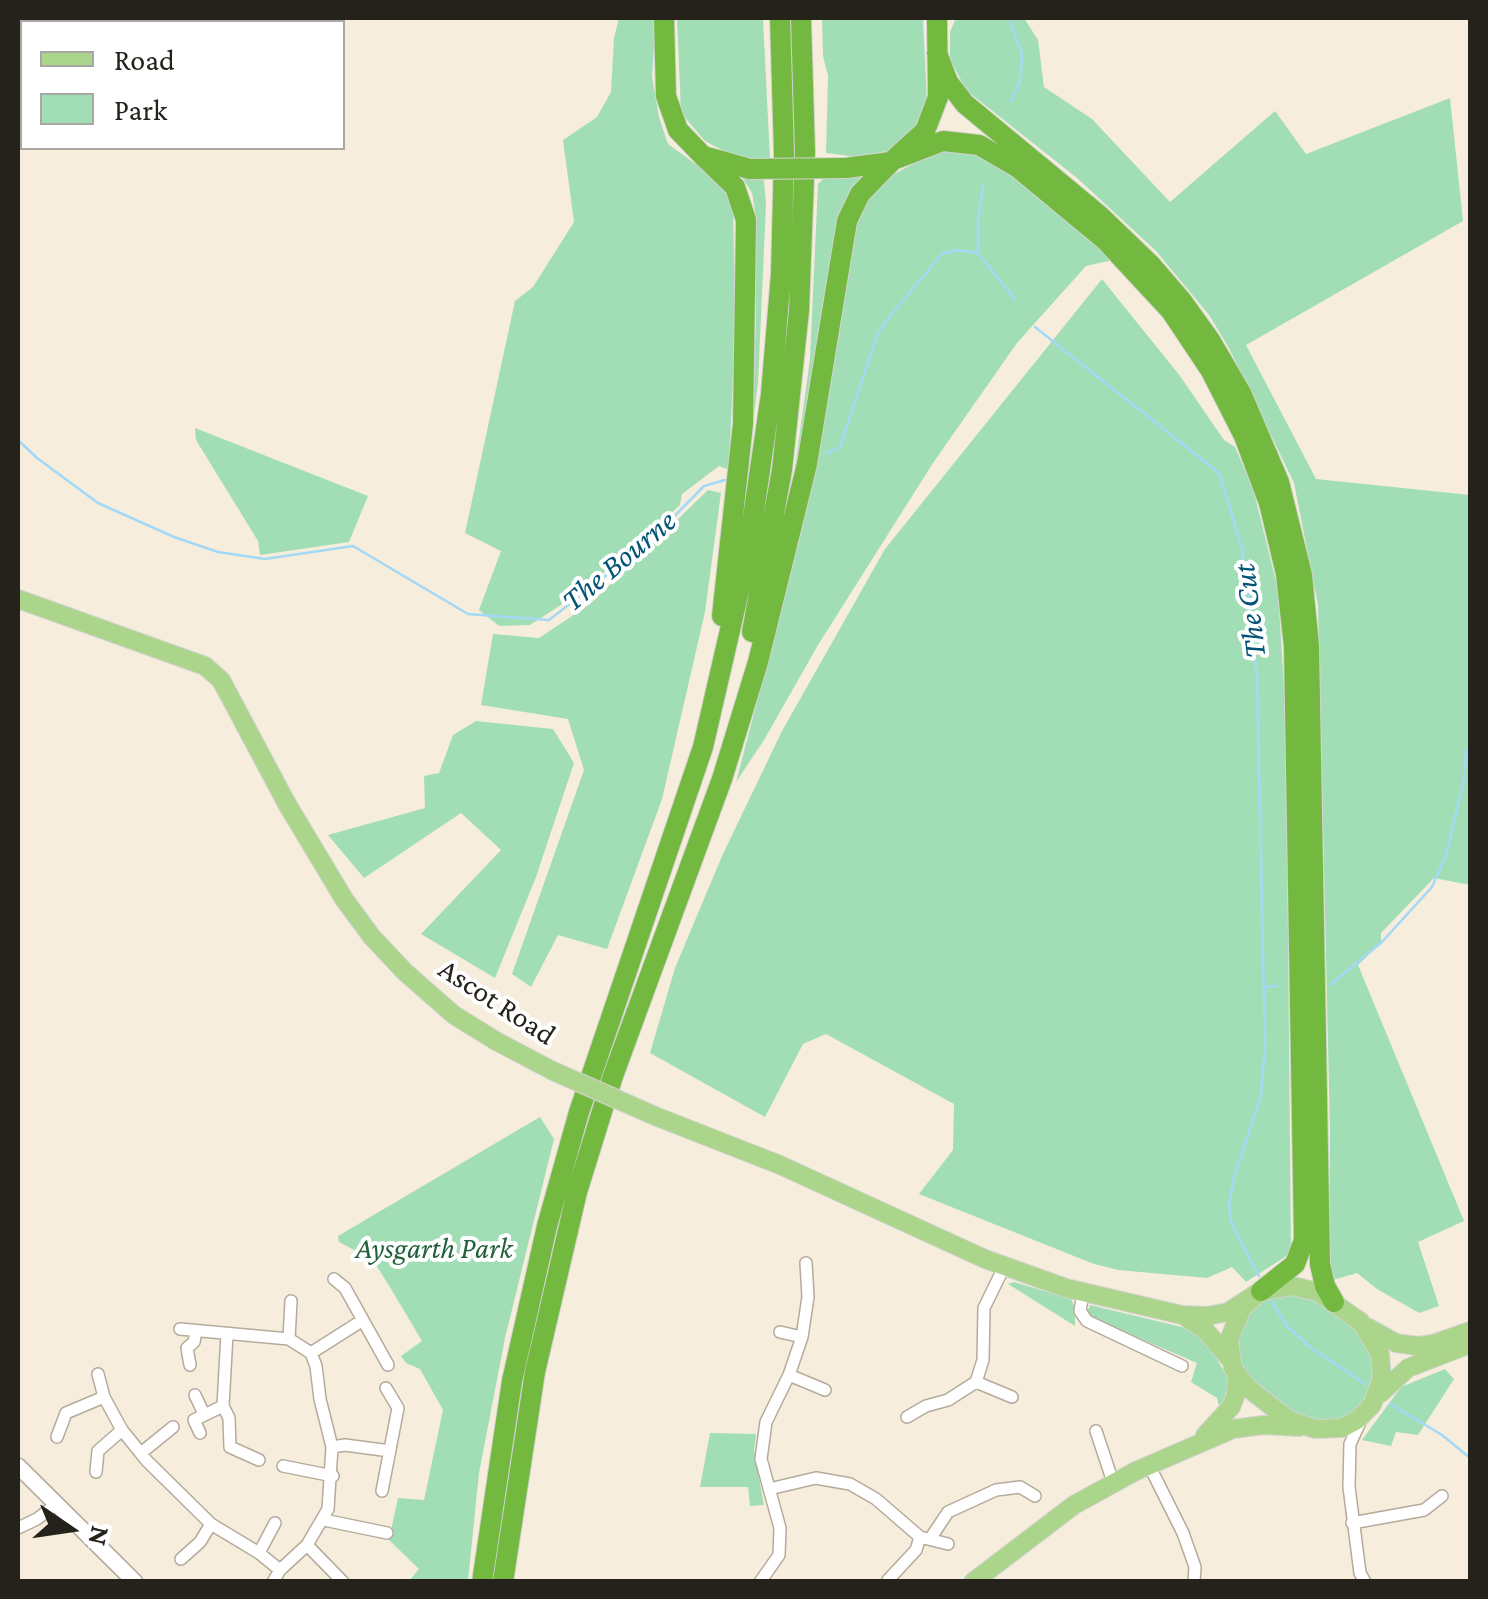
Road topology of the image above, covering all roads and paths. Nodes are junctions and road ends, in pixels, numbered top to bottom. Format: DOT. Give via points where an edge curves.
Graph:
graph roads {
  1 [pos="664,18"];
  2 [pos="780,18"];
  3 [pos="801,18"];
  4 [pos="940,18"];
  5 [pos="937,46"];
  6 [pos="703,156"];
  7 [pos="894,161"];
  8 [pos="18,599"];
  9 [pos="690,785"];
  10 [pos="661,941"];
  11 [pos="1004,1267"];
  12 [pos="810,1270"];
  13 [pos="334,1278"];
  14 [pos="1259,1292"];
  15 [pos="1084,1293"];
  16 [pos="291,1301"];
  17 [pos="1334,1302"];
  18 [pos="1182,1315"];
  19 [pos="362,1320"];
  20 [pos="1361,1322"];
  21 [pos="180,1329"];
  22 [pos="196,1331"];
  23 [pos="1470,1331"];
  24 [pos="780,1332"];
  25 [pos="227,1334"];
  26 [pos="802,1337"];
  27 [pos="290,1339"];
  28 [pos="1470,1344"];
  29 [pos="311,1352"];
  30 [pos="190,1365"];
  31 [pos="388,1365"];
  32 [pos="1182,1366"];
  33 [pos="1234,1367"];
  34 [pos="98,1374"];
  35 [pos="789,1375"];
  36 [pos="976,1382"];
  37 [pos="386,1388"];
  38 [pos="826,1390"];
  39 [pos="195,1395"];
  40 [pos="104,1397"];
  41 [pos="1012,1397"];
  42 [pos="224,1406"];
  43 [pos="1370,1408"];
  44 [pos="204,1414"];
  45 [pos="907,1417"];
  46 [pos="173,1428"];
  47 [pos="1315,1429"];
  48 [pos="122,1430"];
  49 [pos="1096,1431"];
  50 [pos="200,1432"];
  51 [pos="57,1437"];
  52 [pos="1197,1442"];
  53 [pos="1350,1444"];
  54 [pos="332,1447"];
  55 [pos="390,1451"];
  56 [pos="141,1453"];
  57 [pos="259,1460"];
  58 [pos="1149,1465"];
  59 [pos="18,1466"];
  60 [pos="284,1466"];
  61 [pos="96,1472"];
  62 [pos="332,1476"];
  63 [pos="1113,1482"];
  64 [pos="768,1489"];
  65 [pos="382,1492"];
  66 [pos="1034,1496"];
  67 [pos="56,1504"];
  68 [pos="1439,1505"];
  69 [pos="324,1520"];
  70 [pos="276,1523"];
  71 [pos="1352,1523"];
  72 [pos="211,1524"];
  73 [pos="18,1528"];
  74 [pos="386,1533"];
  75 [pos="925,1538"];
  76 [pos="948,1544"];
  77 [pos="308,1545"];
  78 [pos="259,1553"];
  79 [pos="182,1560"];
  80 [pos="277,1576"];
  81 [pos="888,1580"];
  82 [pos="135,1582"];
  83 [pos="342,1582"];
  84 [pos="482,1582"];
  85 [pos="503,1582"];
  86 [pos="760,1582"];
  87 [pos="973,1582"];
  88 [pos="1194,1582"];
  89 [pos="1365,1582"];
  1 -- 6 [label="highway" via="668,108"];
  2 -- 9 [label="highway" via="784,194 771,394 740,592"];
  3 -- 10 [label="highway" via="804,232 782,470 744,666"];
  4 -- 5 [label="highway"];
  5 -- 7 [label="highway" via="933,116"];
  5 -- 17 [label="highway" via="948,82 965,104 1100,214 1182,302 1241,393 1279,482 1309,634 1320,1264"];
  6 -- 7 [label="highway, bridge" via="750,169"];
  6 -- 9 [label="highway" via="736,187 744,211 746,342 728,569"];
  7 -- 10 [label="highway" via="864,189 848,221 807,464 758,662"];
  7 -- 14 [label="highway" via="943,142 978,144 1105,240 1163,302 1205,361 1270,503 1294,647 1304,1240 1292,1268"];
  8 -- 11 [label="main road, Ascot Road, bridge" via="205,666 221,680 344,899 404,972 454,1014 553,1071"];
  9 -- 84 [label="highway" via="546,1226 512,1381"];
  10 -- 85 [label="highway" via="600,1115 558,1264 521,1445"];
  11 -- 15 [label="main road, Ascot Road"];
  11 -- 36 [label="street" via="984,1308"];
  12 -- 26 [label="street"];
  13 -- 19 [label="street"];
  14 -- 17 [label="main road" via="1302,1286"];
  14 -- 18 [label="main road, Ascot Road" via="1222,1314"];
  14 -- 33 [label="main road" via="1233,1323"];
  15 -- 18 [label="main road, Ascot Road"];
  15 -- 32 [label="street" via="1080,1311 1087,1321"];
  16 -- 27 [label="street"];
  17 -- 20 [label="main road"];
  18 -- 33 [label="main road, Ascot Road" via="1205,1330"];
  19 -- 29 [label="street"];
  19 -- 31 [label="street"];
  20 -- 23 [label="main road" via="1410,1346"];
  20 -- 43 [label="main road" via="1382,1363"];
  21 -- 22 [label="street"];
  22 -- 25 [label="street"];
  22 -- 30 [label="street"];
  24 -- 26 [label="street"];
  25 -- 27 [label="street"];
  25 -- 42 [label="street"];
  26 -- 35 [label="street"];
  27 -- 29 [label="street"];
  28 -- 43 [label="main road" via="1403,1370"];
  29 -- 54 [label="street"];
  33 -- 47 [label="main road" via="1254,1394"];
  33 -- 52 [label="main road" via="1232,1406"];
  34 -- 40 [label="street"];
  35 -- 38 [label="street"];
  35 -- 64 [label="street" via="766,1422 761,1459"];
  36 -- 41 [label="street"];
  36 -- 45 [label="street" via="948,1400 923,1403"];
  37 -- 55 [label="street" via="398,1408"];
  39 -- 44 [label="street"];
  40 -- 48 [label="street"];
  40 -- 51 [label="street" via="66,1414"];
  42 -- 44 [label="street"];
  42 -- 57 [label="street" via="230,1448"];
  43 -- 47 [label="main road" via="1342,1428"];
  43 -- 53 [label="street"];
  44 -- 50 [label="street" via="194,1420"];
  46 -- 56 [label="street"];
  47 -- 52 [label="main road" via="1252,1425"];
  47 -- 53 [label="street"];
  48 -- 56 [label="street"];
  48 -- 61 [label="street" via="98,1451"];
  49 -- 63 [label="street"];
  52 -- 58 [label="main road"];
  53 -- 71 [label="street"];
  54 -- 55 [label="street"];
  54 -- 62 [label="street"];
  55 -- 65 [label="street"];
  56 -- 72 [label="street"];
  58 -- 63 [label="main road"];
  58 -- 88 [label="street" via="1183,1532 1196,1567"];
  59 -- 67 [label="street"];
  60 -- 62 [label="street"];
  62 -- 69 [label="street"];
  63 -- 87 [label="main road"];
  64 -- 75 [label="street" via="816,1478 850,1484"];
  64 -- 86 [label="street" via="780,1528 779,1555"];
  66 -- 75 [label="street" via="1020,1486 980,1491"];
  67 -- 73 [label="street"];
  67 -- 82 [label="street"];
  68 -- 71 [label="street"];
  69 -- 74 [label="street"];
  69 -- 77 [label="street"];
  70 -- 78 [label="street"];
  71 -- 89 [label="street"];
  72 -- 78 [label="street"];
  72 -- 79 [label="street"];
  75 -- 76 [label="street"];
  75 -- 81 [label="street"];
  77 -- 80 [label="street"];
  77 -- 83 [label="street"];
  78 -- 80 [label="street"];
}
